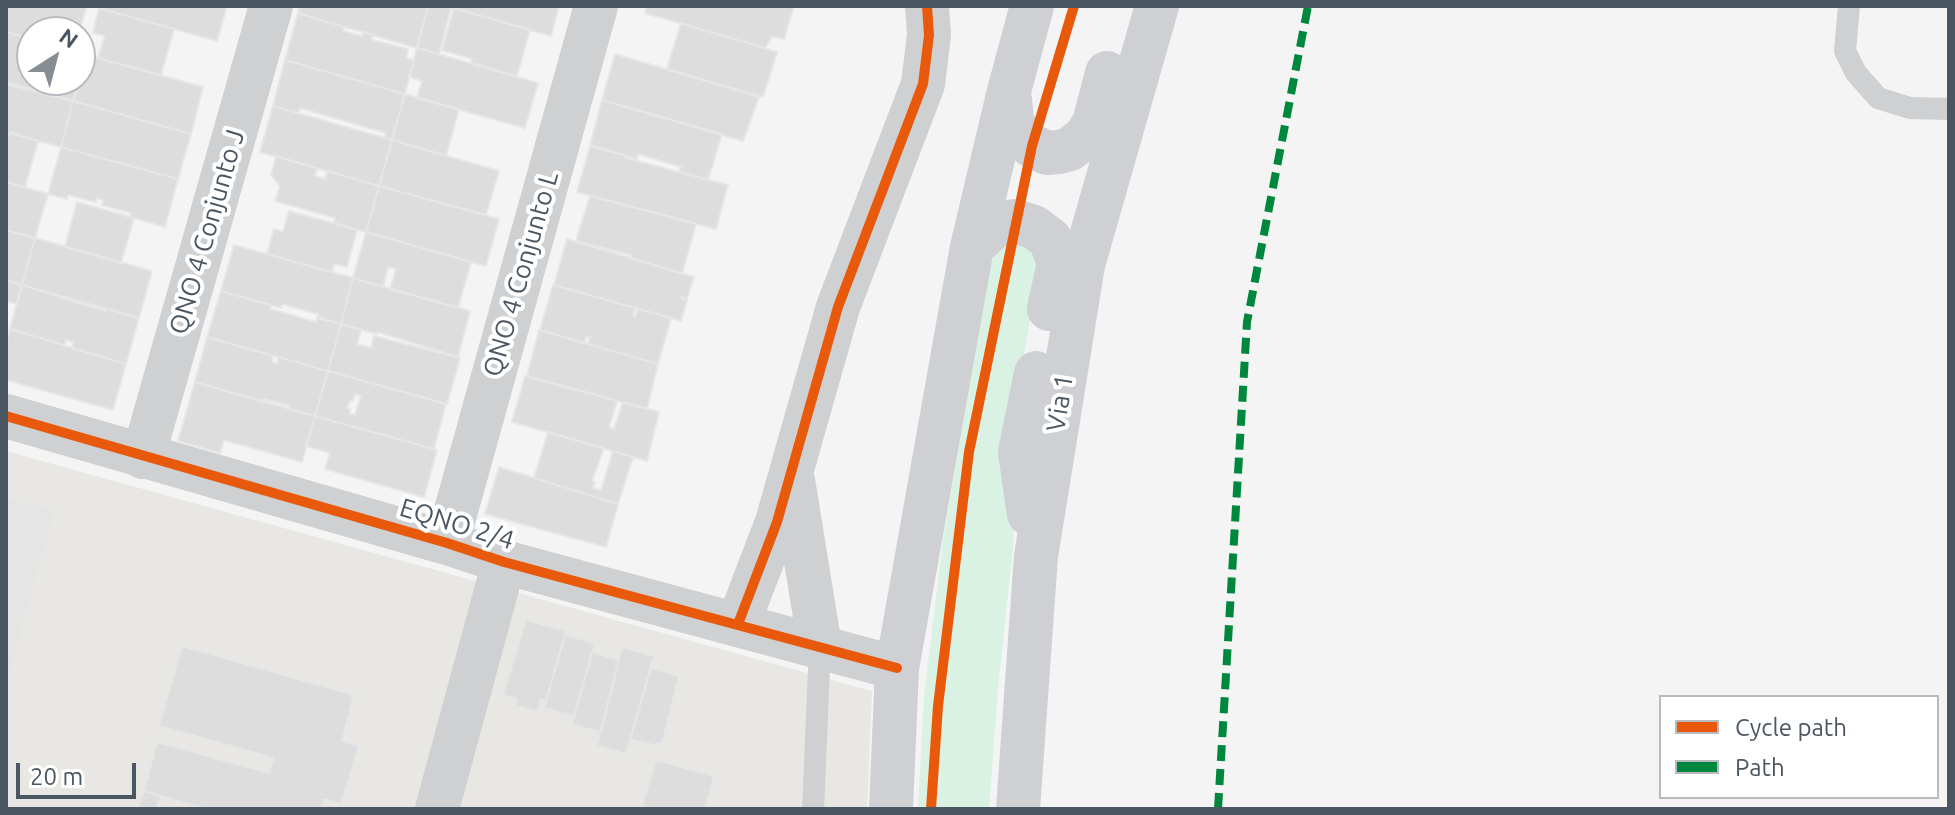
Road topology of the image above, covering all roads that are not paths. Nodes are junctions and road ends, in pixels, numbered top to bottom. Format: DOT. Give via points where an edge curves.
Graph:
graph roads {
  1 [pos="271,6"];
  2 [pos="596,6"];
  3 [pos="927,6"];
  4 [pos="1032,6"];
  5 [pos="1125,6"];
  6 [pos="1157,6"];
  7 [pos="1849,6"];
  8 [pos="1009,91"];
  9 [pos="1949,109"];
  10 [pos="972,247"];
  11 [pos="6,416"];
  12 [pos="143,457"];
  13 [pos="792,471"];
  14 [pos="447,543"];
  15 [pos="1036,556"];
  16 [pos="504,562"];
  17 [pos="738,624"];
  18 [pos="820,647"];
  19 [pos="897,668"];
  20 [pos="437,809"];
  21 [pos="813,809"];
  22 [pos="891,809"];
  23 [pos="1018,809"];
  1 -- 12 [label="street, QNO 4 Conjunto J"];
  2 -- 14 [label="street, QNO 4 Conjunto L"];
  3 -- 13 [label="street" via="923,84 838,307"];
  4 -- 8 [label="main road"];
  5 -- 8 [label="main road" via="1094,123 1070,149 1047,153 1019,135"];
  6 -- 15 [label="main road, Via 1" via="1083,265"];
  7 -- 9 [label="lane" via="1845,51 1878,98 1910,108"];
  8 -- 10 [label="main road"];
  10 -- 15 [label="main road" via="998,223 1015,221 1050,239 1059,263 1020,452"];
  10 -- 19 [label="main road"];
  11 -- 12 [label="street, EQNO 2/4"];
  12 -- 14 [label="street, EQNO 2/4"];
  13 -- 17 [label="street"];
  13 -- 18 [label="street"];
  14 -- 16 [label="street, EQNO 2/4"];
  15 -- 23 [label="main road, Via 1"];
  16 -- 17 [label="street, EQNO 2/4"];
  16 -- 20 [label="street, EQNO 2/4"];
  17 -- 18 [label="street, EQNO 2/4"];
  18 -- 19 [label="street, EQNO 2/4"];
  18 -- 21 [label="lane"];
  19 -- 22 [label="main road"];
}
